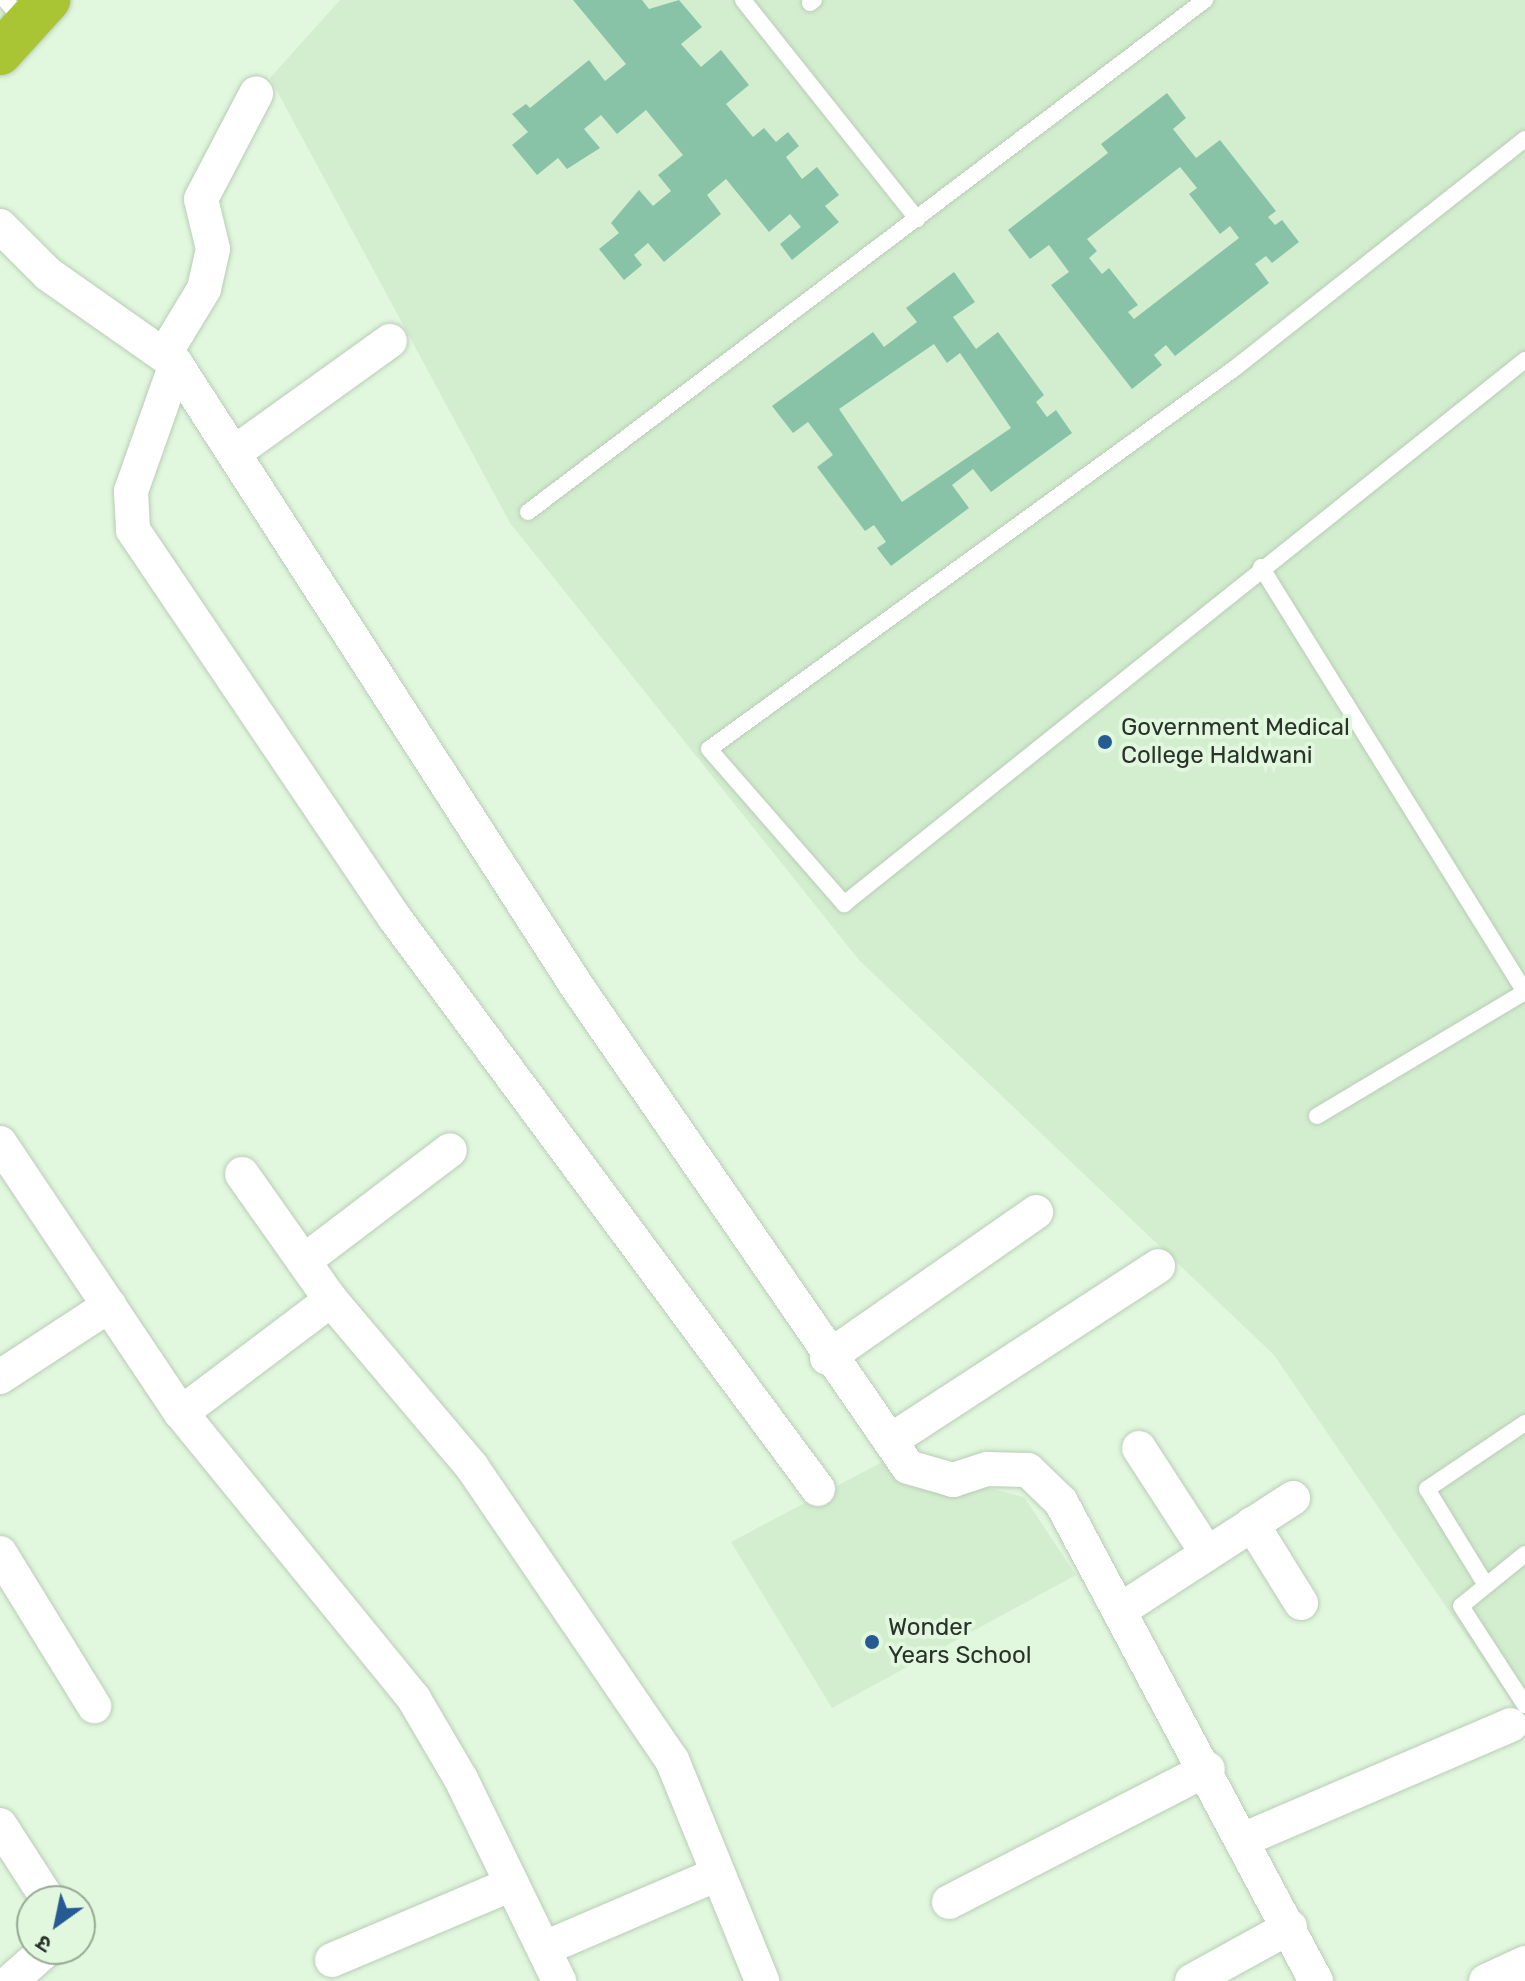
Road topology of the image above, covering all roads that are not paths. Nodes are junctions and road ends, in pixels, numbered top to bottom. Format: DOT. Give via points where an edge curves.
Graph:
graph roads {
  1 [pos="743,0"];
  2 [pos="1205,0"];
  3 [pos="256,94"];
  4 [pos="1525,139"];
  5 [pos="917,219"];
  6 [pos="0,226"];
  7 [pos="390,341"];
  8 [pos="170,360"];
  9 [pos="1525,360"];
  10 [pos="234,453"];
  11 [pos="528,512"];
  12 [pos="1261,567"];
  13 [pos="1525,992"];
  14 [pos="1317,1116"];
  15 [pos="0,1143"];
  16 [pos="450,1150"];
  17 [pos="242,1174"];
  18 [pos="1036,1212"];
  19 [pos="304,1261"];
  20 [pos="1158,1266"];
  21 [pos="331,1300"];
  22 [pos="110,1305"];
  23 [pos="827,1358"];
  24 [pos="0,1377"];
  25 [pos="181,1413"];
  26 [pos="1525,1423"];
  27 [pos="890,1441"];
  28 [pos="1139,1448"];
  29 [pos="818,1489"];
  30 [pos="1293,1498"];
  31 [pos="1252,1524"];
  32 [pos="0,1553"];
  33 [pos="1207,1553"];
  34 [pos="1525,1554"];
  35 [pos="1484,1582"];
  36 [pos="1301,1603"];
  37 [pos="1122,1609"];
  38 [pos="94,1706"];
  39 [pos="1518,1715"];
  40 [pos="1208,1769"];
  41 [pos="0,1825"];
  42 [pos="1245,1839"];
  43 [pos="715,1875"];
  44 [pos="512,1884"];
  45 [pos="39,1885"];
  46 [pos="949,1902"];
  47 [pos="1290,1927"];
  48 [pos="545,1948"];
  49 [pos="332,1960"];
  50 [pos="1525,1963"];
  51 [pos="29,1965"];
  52 [pos="11,1981"];
  53 [pos="559,1981"];
  54 [pos="762,1981"];
  55 [pos="1192,1981"];
  56 [pos="1316,1981"];
  57 [pos="1486,1981"];
  1 -- 5 [label="lane"];
  2 -- 5 [label="lane"];
  3 -- 8 [label="street" via="201,199 213,249 204,289"];
  4 -- 12 [label="lane" via="1235,368 709,749 844,904"];
  5 -- 11 [label="lane"];
  6 -- 8 [label="street" via="48,274"];
  7 -- 10 [label="street"];
  8 -- 10 [label="street"];
  8 -- 29 [label="street" via="131,491 133,530 394,917"];
  9 -- 12 [label="lane"];
  10 -- 23 [label="street" via="576,985"];
  12 -- 13 [label="lane"];
  13 -- 14 [label="lane"];
  15 -- 22 [label="street"];
  16 -- 19 [label="street"];
  17 -- 19 [label="street"];
  18 -- 23 [label="street"];
  19 -- 21 [label="street"];
  20 -- 27 [label="street"];
  21 -- 25 [label="street"];
  21 -- 43 [label="street" via="472,1467 672,1760"];
  22 -- 24 [label="street"];
  22 -- 25 [label="street"];
  23 -- 27 [label="street"];
  25 -- 44 [label="street" via="414,1699"];
  26 -- 35 [label="lane" via="1427,1489"];
  27 -- 37 [label="street" via="908,1467 953,1480 987,1469 1028,1470 1061,1502"];
  28 -- 33 [label="street"];
  30 -- 31 [label="street"];
  31 -- 33 [label="street"];
  31 -- 36 [label="street"];
  32 -- 38 [label="street"];
  33 -- 37 [label="street"];
  34 -- 35 [label="lane"];
  35 -- 39 [label="lane" via="1461,1606"];
  37 -- 40 [label="street"];
  39 -- 42 [label="street"];
  40 -- 42 [label="street"];
  40 -- 46 [label="street"];
  41 -- 45 [label="street"];
  42 -- 47 [label="street"];
  43 -- 48 [label="street"];
  43 -- 54 [label="street"];
  44 -- 48 [label="street"];
  44 -- 49 [label="street"];
  47 -- 55 [label="street"];
  47 -- 56 [label="street"];
  48 -- 53 [label="street"];
  50 -- 57 [label="street"];
  51 -- 52 [label="street"];
}
